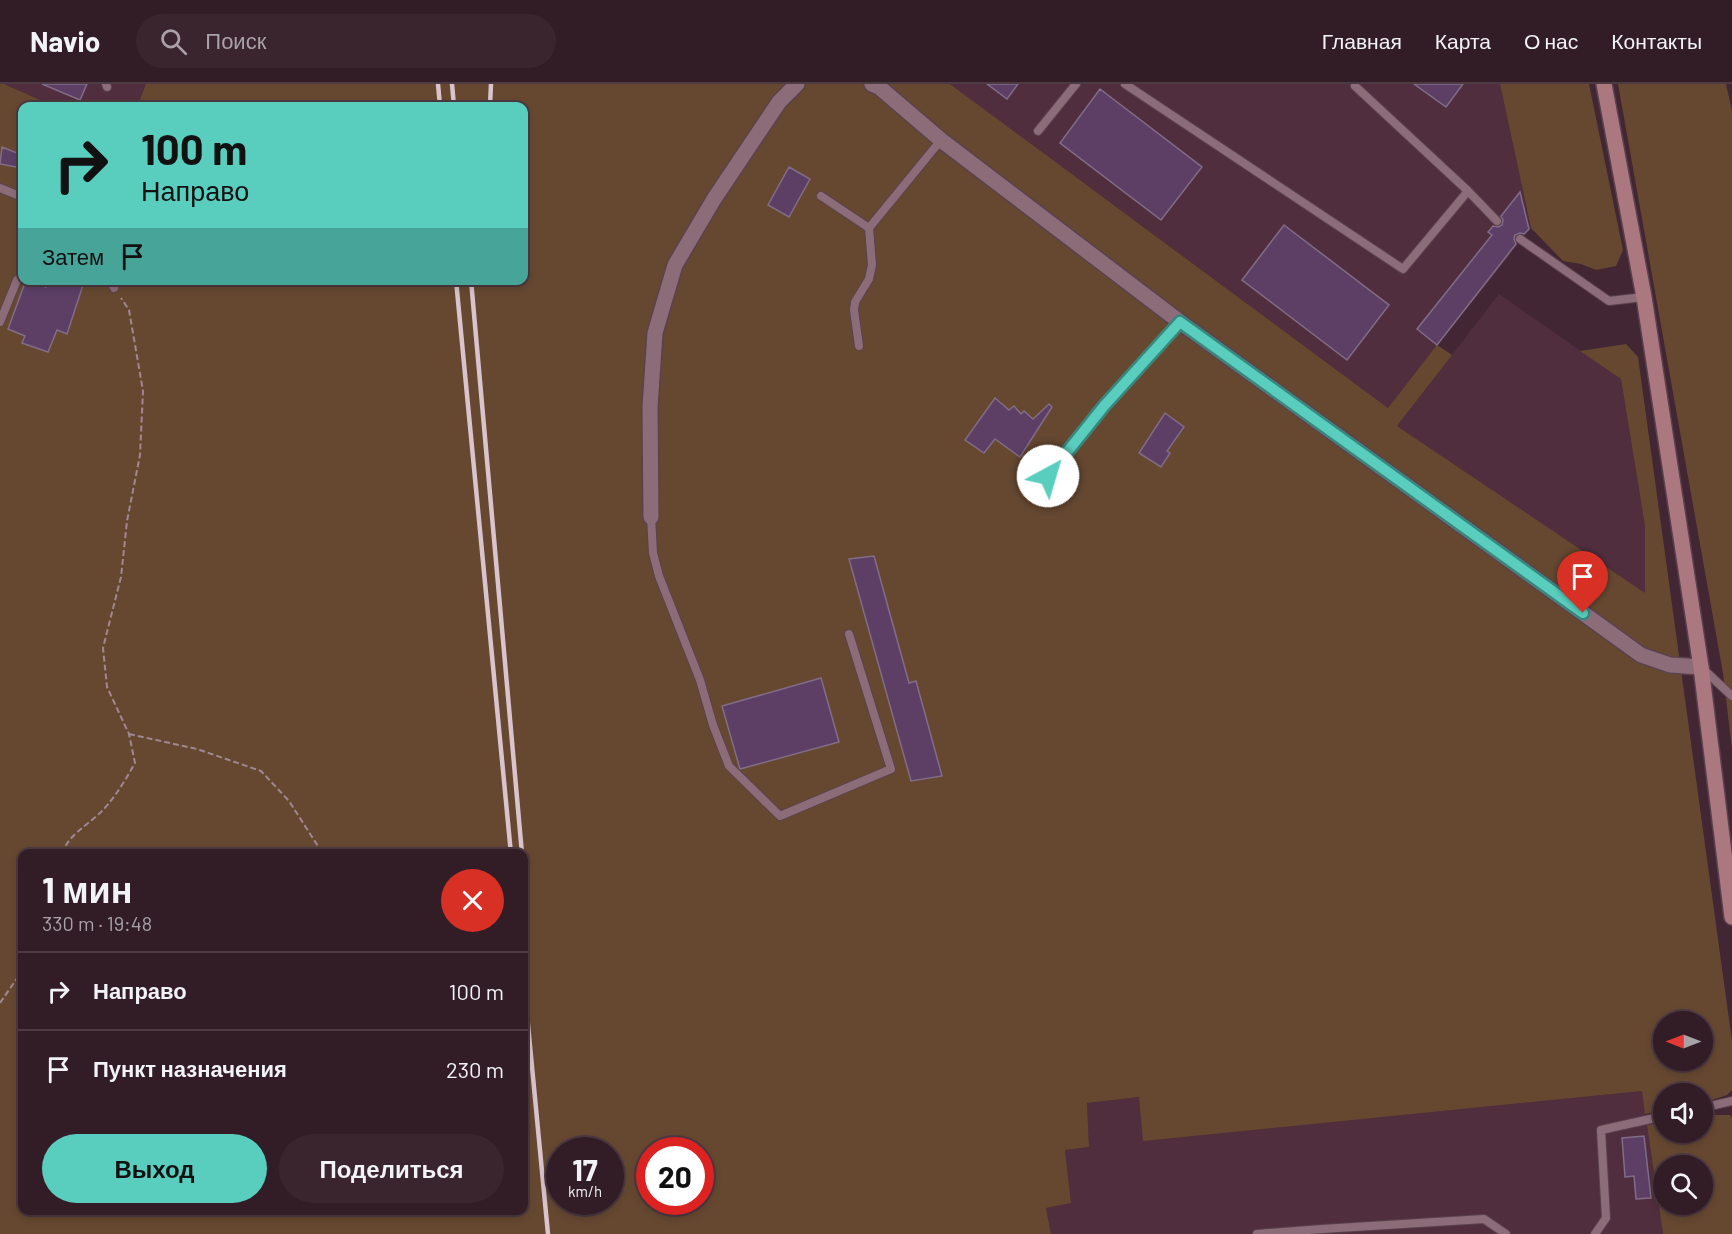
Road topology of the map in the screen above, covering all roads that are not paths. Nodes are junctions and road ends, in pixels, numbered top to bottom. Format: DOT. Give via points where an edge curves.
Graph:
graph roads {
  1 [pos="797,84"];
  2 [pos="1076,84"];
  3 [pos="1125,84"];
  4 [pos="1604,84"];
  5 [pos="877,85"];
  6 [pos="1355,86"];
  7 [pos="1038,131"];
  8 [pos="941,140"];
  9 [pos="0,188"];
  10 [pos="1468,191"];
  11 [pos="18,195"];
  12 [pos="821,196"];
  13 [pos="1497,221"];
  14 [pos="869,228"];
  15 [pos="1520,239"];
  16 [pos="17,280"];
  17 [pos="1644,297"];
  18 [pos="0,322"];
  19 [pos="1180,322"];
  20 [pos="859,346"];
  21 [pos="1048,476"];
  22 [pos="651,517"];
  23 [pos="849,634"];
  24 [pos="1701,667"];
  25 [pos="1732,696"];
  26 [pos="1731,897"];
  27 [pos="1732,917"];
  28 [pos="1732,1101"];
  29 [pos="1713,1105"];
  30 [pos="1653,1118"];
  31 [pos="1257,1234"];
  32 [pos="1506,1234"];
  33 [pos="1595,1234"];
  1 -- 22 [label="street" via="772,112 675,265 655,333 650,407"];
  2 -- 7 [label="lane"];
  3 -- 10 [label="lane" via="1403,269"];
  4 -- 17 [label="main road"];
  5 -- 8 [label="street"];
  6 -- 10 [label="lane"];
  8 -- 14 [label="lane"];
  8 -- 19 [label="street"];
  9 -- 11 [label="lane"];
  10 -- 13 [label="lane"];
  12 -- 14 [label="lane"];
  14 -- 20 [label="lane" via="872,265 854,310"];
  15 -- 17 [label="lane" via="1609,301"];
  16 -- 18 [label="lane"];
  17 -- 24 [label="main road"];
  19 -- 21 [label="lane" via="1104,406"];
  19 -- 24 [label="street" via="1641,655 1670,665"];
  22 -- 23 [label="lane" via="659,576 729,766 780,816 891,769"];
  24 -- 25 [label="lane"];
  24 -- 26 [label="main road"];
  26 -- 27 [label="main road"];
  28 -- 29 [label="lane"];
  30 -- 33 [label="lane" via="1601,1130 1606,1218"];
  31 -- 32 [label="lane" via="1484,1219"];
}
